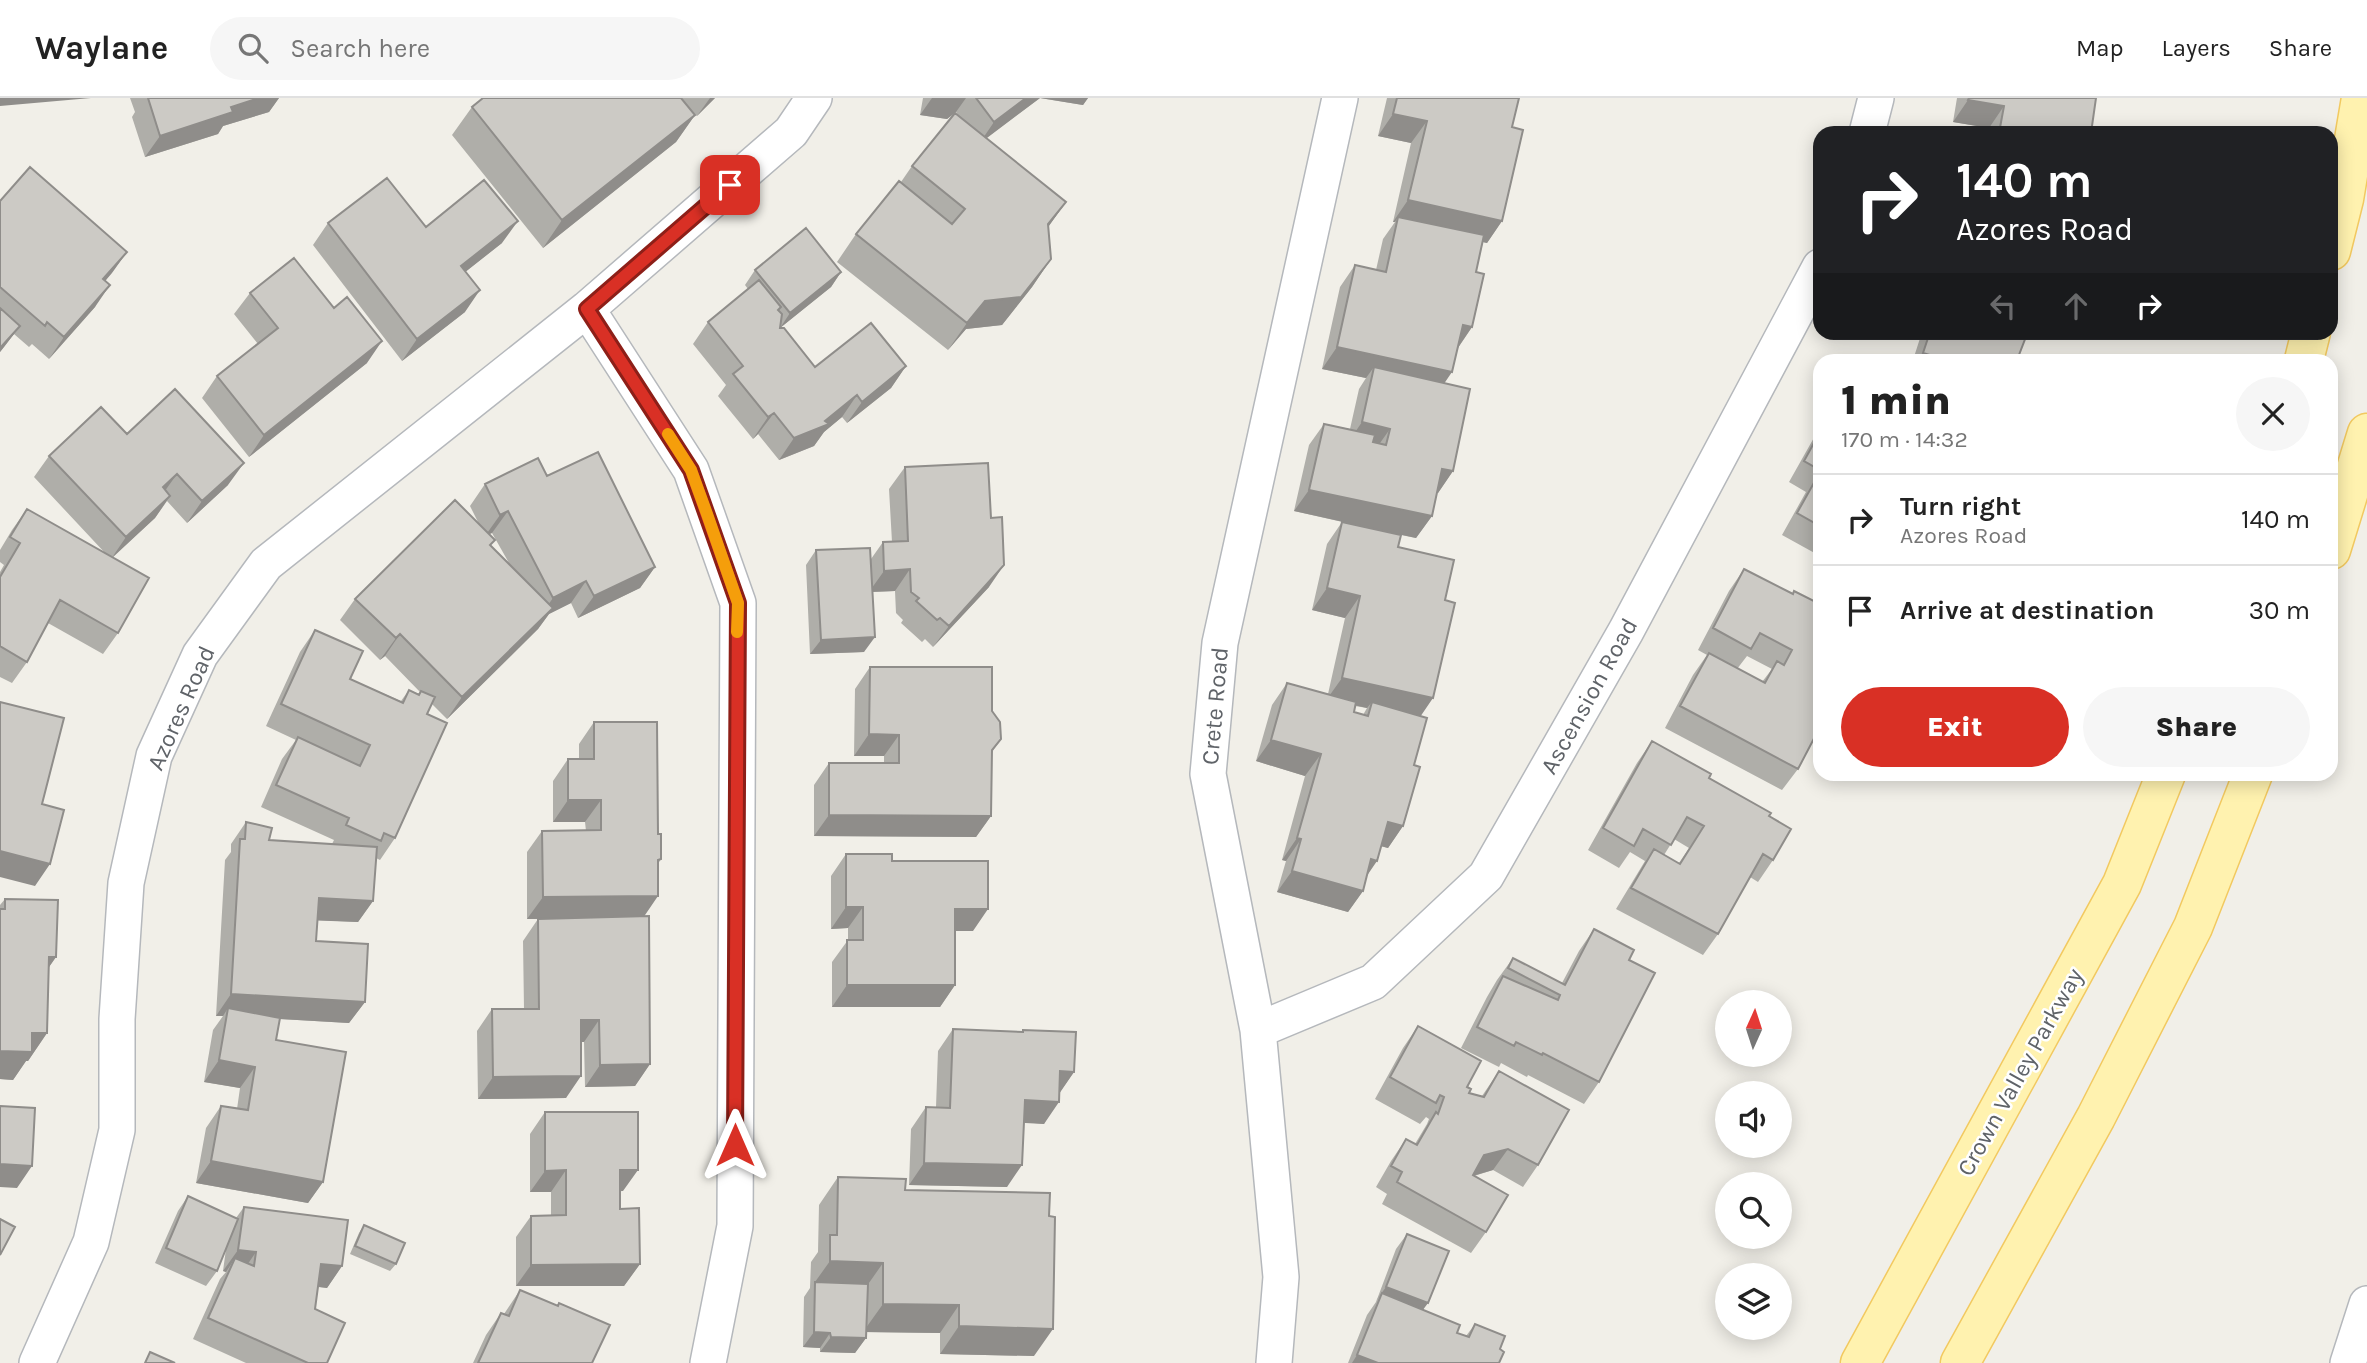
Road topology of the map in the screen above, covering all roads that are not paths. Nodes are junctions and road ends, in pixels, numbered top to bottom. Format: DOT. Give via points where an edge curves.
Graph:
graph roads {
  1 [pos="814,98"];
  2 [pos="1340,98"];
  3 [pos="1876,98"];
  4 [pos="2361,98"];
  5 [pos="1869,126"];
  6 [pos="2338,223"];
  7 [pos="1813,280"];
  8 [pos="587,309"];
  9 [pos="2367,433"];
  10 [pos="2338,527"];
  11 [pos="2163,781"];
  12 [pos="2250,781"];
  13 [pos="1258,1030"];
  14 [pos="2367,1304"];
  15 [pos="37,1363"];
  16 [pos="708,1363"];
  17 [pos="1274,1363"];
  18 [pos="1860,1363"];
  19 [pos="1960,1363"];
  20 [pos="2348,1363"];
  1 -- 8 [label="street, Azores Road" via="791,132"];
  2 -- 13 [label="street, Crete Road" via="1218,656 1208,774"];
  3 -- 5 [label="street"];
  4 -- 6 [label="main road"];
  7 -- 13 [label="street, Ascension Road" via="1626,631 1486,876 1373,982"];
  8 -- 15 [label="street, Azores Road" via="266,564 200,655 154,756 126,883 117,1018 117,1130 91,1242"];
  8 -- 16 [label="street" via="691,470 738,603 734,1226"];
  9 -- 10 [label="main road"];
  11 -- 18 [label="main road, Crown Valley Parkway" via="2122,884"];
  12 -- 19 [label="main road" via="2193,927 2096,1117"];
  13 -- 17 [label="street, Crete Road" via="1281,1277"];
  14 -- 20 [label="street"];
}
